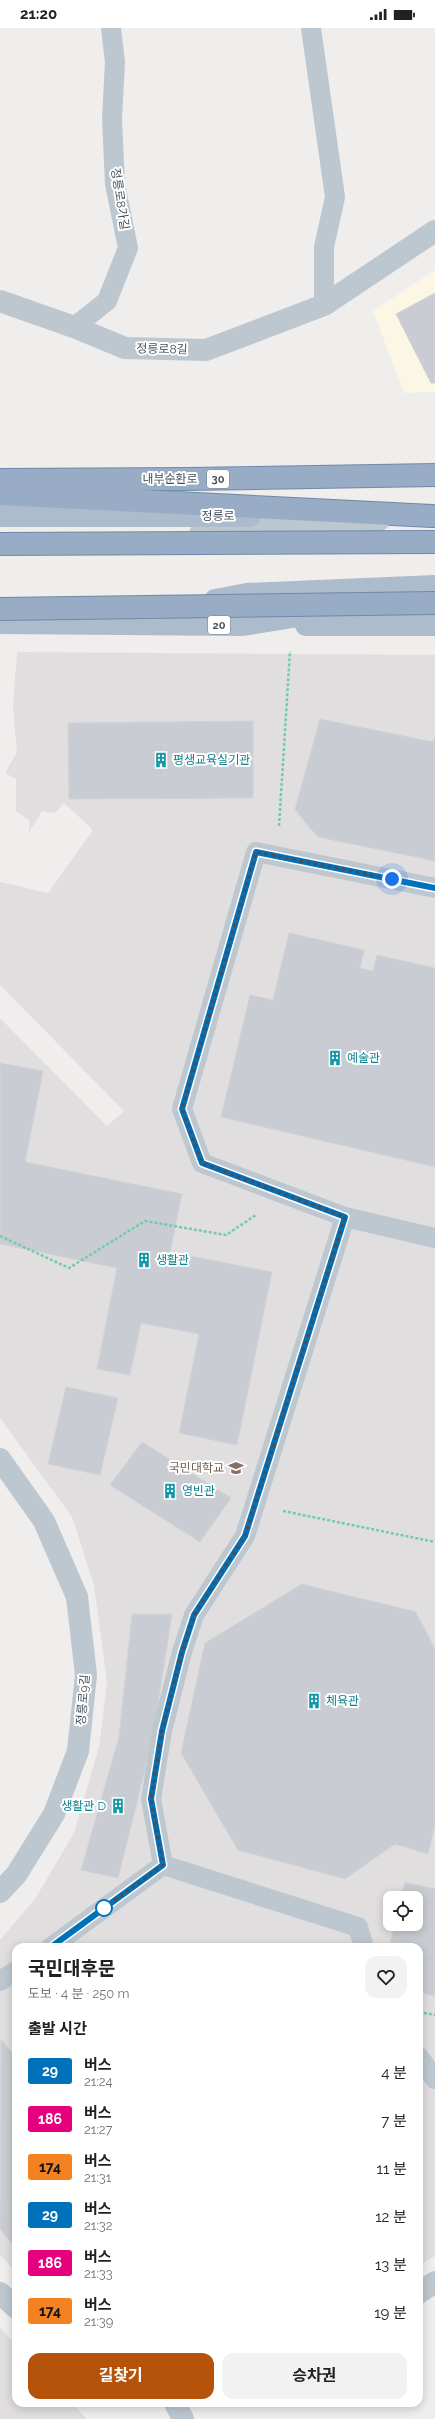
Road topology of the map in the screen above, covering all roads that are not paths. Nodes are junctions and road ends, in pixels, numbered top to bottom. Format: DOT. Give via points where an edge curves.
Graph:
graph roads {
  1 [pos="111,28"];
  2 [pos="310,28"];
  3 [pos="435,231"];
  4 [pos="0,301"];
  5 [pos="324,305"];
  6 [pos="74,326"];
  7 [pos="435,475"];
  8 [pos="0,480"];
  9 [pos="0,494"];
  10 [pos="0,516"];
  11 [pos="433,516"];
  12 [pos="435,542"];
  13 [pos="0,544"];
  14 [pos="0,550"];
  15 [pos="435,586"];
  16 [pos="435,593"];
  17 [pos="435,603"];
  18 [pos="0,609"];
  19 [pos="0,623"];
  20 [pos="62,625"];
  21 [pos="243,625"];
  22 [pos="435,625"];
  23 [pos="435,888"];
  24 [pos="345,1217"];
  25 [pos="435,1238"];
  26 [pos="0,1459"];
  27 [pos="163,1865"];
  28 [pos="0,1892"];
  29 [pos="56,1943"];
  30 [pos="363,1943"];
  31 [pos="12,1974"];
  32 [pos="0,1981"];
  33 [pos="423,2062"];
  34 [pos="435,2079"];
  35 [pos="435,2282"];
  36 [pos="423,2290"];
  37 [pos="0,2293"];
  38 [pos="12,2304"];
  39 [pos="177,2407"];
  40 [pos="183,2419"];
  1 -- 6 [label="lane, 정릉로8가길" via="115,62 112,119 115,184 128,248 107,301"];
  2 -- 5 [label="lane" via="336,197 324,247"];
  3 -- 5 [label="street, 정릉로8길"];
  4 -- 6 [label="street, 정릉로8길"];
  5 -- 6 [label="street, 정릉로8길" via="206,350 125,348"];
  7 -- 8 [label="highway, 내부순환로 / 30" via="180,480"];
  9 -- 11 [label="highway"];
  10 -- 11 [label="main road, 정릉로"];
  11 -- 14 [label="street"];
  12 -- 13 [label="highway, bridge"];
  15 -- 20 [label="main road" via="247,594"];
  16 -- 21 [label="main road, 20"];
  17 -- 18 [label="highway, bridge"];
  19 -- 20 [label="main road, 20"];
  20 -- 21 [label="main road, 20"];
  21 -- 22 [label="main road"];
  23 -- 24 [label="lane" via="256,852 182,1109 202,1163"];
  24 -- 25 [label="lane"];
  24 -- 27 [label="lane" via="245,1536 194,1615 182,1652 162,1731 151,1799"];
  26 -- 28 [label="street, 정릉로9길" via="44,1521 76,1597 86,1674 78,1751 54,1814 16,1875"];
  27 -- 29 [label="lane"];
  27 -- 30 [label="lane" via="358,1927"];
  31 -- 32 [label="lane"];
  33 -- 34 [label="lane"];
  35 -- 36 [label="street"];
  37 -- 38 [label="street"];
  39 -- 40 [label="street"];
}
